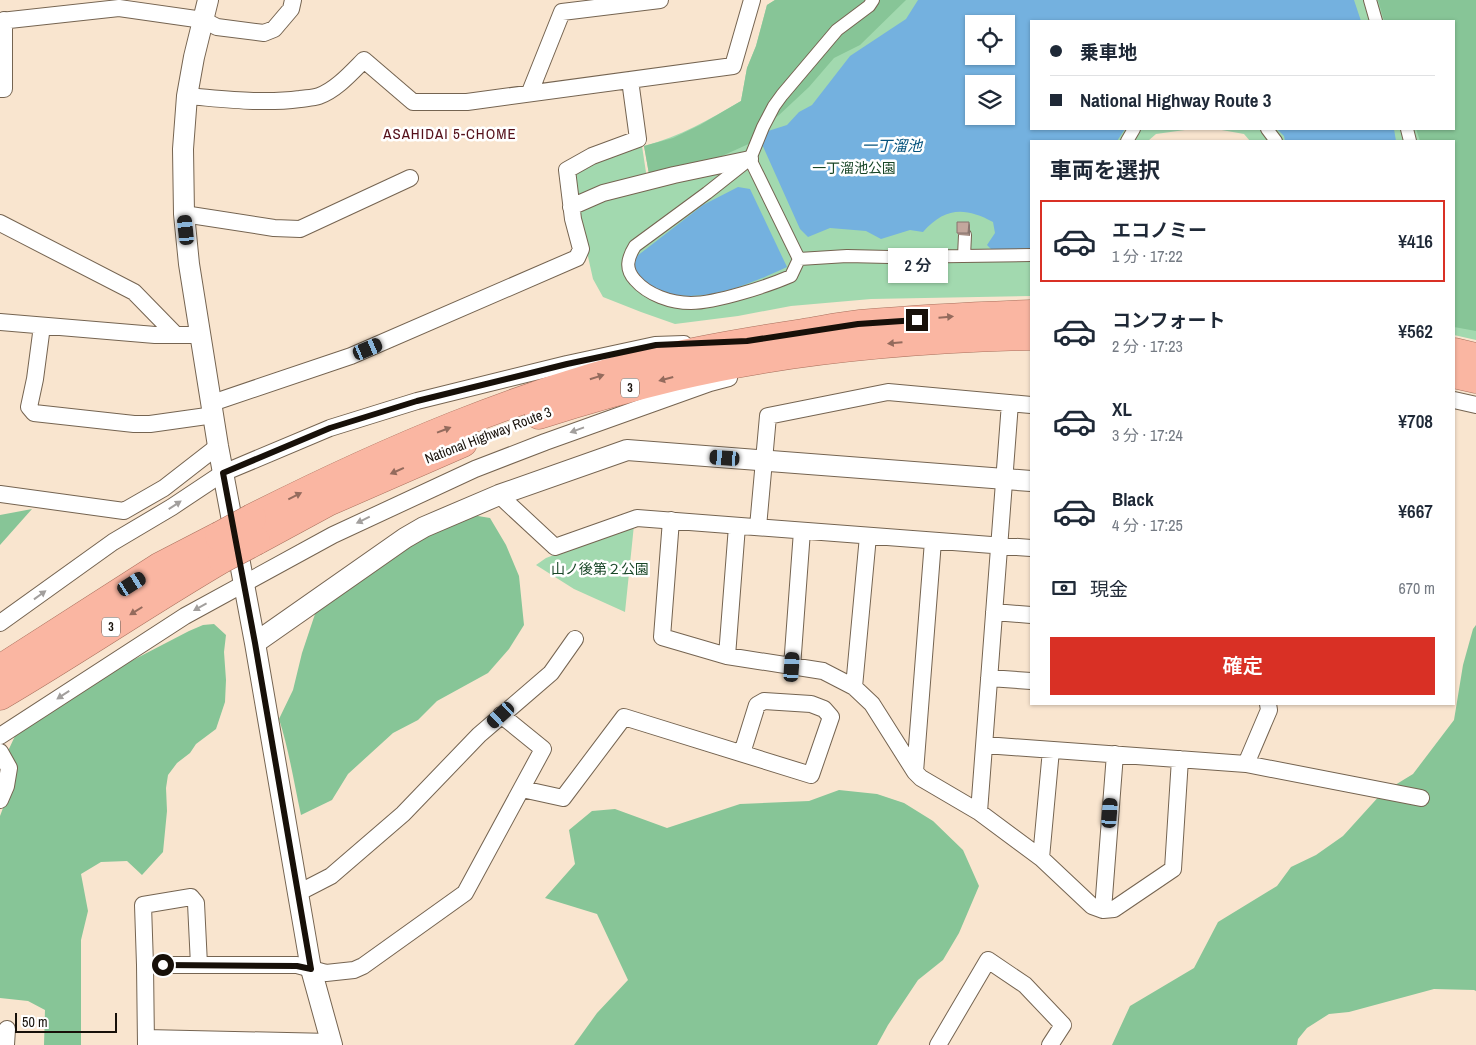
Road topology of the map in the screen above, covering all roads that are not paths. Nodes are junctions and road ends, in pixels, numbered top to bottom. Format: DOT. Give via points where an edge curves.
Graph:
graph roads {
  1 [pos="208,0"];
  2 [pos="293,0"];
  3 [pos="660,0"];
  4 [pos="752,0"];
  5 [pos="873,0"];
  6 [pos="1370,0"];
  7 [pos="120,4"];
  8 [pos="2,20"];
  9 [pos="203,20"];
  10 [pos="1376,20"];
  11 [pos="630,80"];
  12 [pos="0,89"];
  13 [pos="530,92"];
  14 [pos="188,96"];
  15 [pos="750,159"];
  16 [pos="410,178"];
  17 [pos="571,207"];
  18 [pos="184,214"];
  19 [pos="0,223"];
  20 [pos="965,235"];
  21 [pos="1030,255"];
  22 [pos="964,256"];
  23 [pos="799,259"];
  24 [pos="1030,314"];
  25 [pos="0,322"];
  26 [pos="42,326"];
  27 [pos="176,336"];
  28 [pos="201,336"];
  29 [pos="1030,336"];
  30 [pos="747,341"];
  31 [pos="858,346"];
  32 [pos="1455,352"];
  33 [pos="1476,357"];
  34 [pos="1455,374"];
  35 [pos="1476,379"];
  36 [pos="1455,400"];
  37 [pos="1010,403"];
  38 [pos="1030,405"];
  39 [pos="1476,405"];
  40 [pos="213,409"];
  41 [pos="218,446"];
  42 [pos="764,461"];
  43 [pos="223,473"];
  44 [pos="1003,478"];
  45 [pos="1030,481"];
  46 [pos="0,494"];
  47 [pos="499,495"];
  48 [pos="671,520"];
  49 [pos="737,526"];
  50 [pos="758,527"];
  51 [pos="254,529"];
  52 [pos="802,531"];
  53 [pos="868,536"];
  54 [pos="933,541"];
  55 [pos="999,545"];
  56 [pos="221,548"];
  57 [pos="1030,548"];
  58 [pos="243,584"];
  59 [pos="994,612"];
  60 [pos="1030,615"];
  61 [pos="0,623"];
  62 [pos="575,639"];
  63 [pos="255,643"];
  64 [pos="727,656"];
  65 [pos="792,667"];
  66 [pos="0,669"];
  67 [pos="989,678"];
  68 [pos="1030,681"];
  69 [pos="854,687"];
  70 [pos="0,696"];
  71 [pos="1268,705"];
  72 [pos="501,715"];
  73 [pos="0,736"];
  74 [pos="984,745"];
  75 [pos="1051,750"];
  76 [pos="0,752"];
  77 [pos="742,754"];
  78 [pos="1114,754"];
  79 [pos="1180,759"];
  80 [pos="1246,764"];
  81 [pos="915,772"];
  82 [pos="522,789"];
  83 [pos="1421,798"];
  84 [pos="0,800"];
  85 [pos="979,812"];
  86 [pos="1041,858"];
  87 [pos="298,892"];
  88 [pos="1103,910"];
  89 [pos="145,965"];
  90 [pos="199,965"];
  91 [pos="311,969"];
  92 [pos="146,1042"];
  93 [pos="331,1044"];
  94 [pos="938,1045"];
  95 [pos="1050,1045"];
  1 -- 9 [label="street"];
  2 -- 9 [label="street" via="291,9 280,22 264,33 217,27"];
  3 -- 13 [label="street" via="562,12"];
  4 -- 11 [label="street" via="733,66"];
  5 -- 15 [label="street" via="837,30 782,95 763,127"];
  6 -- 10 [label="street"];
  7 -- 8 [label="street"];
  7 -- 9 [label="street"];
  8 -- 12 [label="street" via="4,89"];
  9 -- 14 [label="street"];
  11 -- 13 [label="street"];
  11 -- 17 [label="street" via="638,139 592,156 567,170"];
  13 -- 14 [label="street" via="467,102 413,102 364,60 351,74 318,97 262,102"];
  14 -- 18 [label="street" via="183,149"];
  15 -- 17 [label="street" via="612,191"];
  15 -- 23 [label="street"];
  15 -- 23 [label="street" via="635,246 628,258 629,272 647,292 690,303 709,301 779,281 791,276"];
  16 -- 18 [label="street" via="300,229"];
  17 -- 40 [label="street" via="581,249 577,258 351,356"];
  18 -- 28 [label="street"];
  19 -- 27 [label="street" via="134,292"];
  20 -- 22 [label="street"];
  21 -- 22 [label="street"];
  22 -- 23 [label="street"];
  30 -- 24 [label="highway, National Highway Route 3 / 3, one-way" via="858,324"];
  25 -- 26 [label="street"];
  26 -- 27 [label="street"];
  26 -- 40 [label="street" via="29,407 34,413 134,424"];
  27 -- 28 [label="street"];
  28 -- 40 [label="street"];
  29 -- 31 [label="highway, National Highway Route 3 / 3, one-way"];
  30 -- 43 [label="street" via="656,345 417,401 330,428"];
  51 -- 30 [label="highway, National Highway Route 3 / 3, one-way" via="341,474 510,405 606,374"];
  31 -- 51 [label="highway, National Highway Route 3 / 3, one-way" via="675,376 592,399 511,424 328,502"];
  31 -- 58 [label="street, one-way" via="710,383 518,452 391,507"];
  32 -- 33 [label="highway"];
  34 -- 35 [label="highway"];
  36 -- 39 [label="street"];
  37 -- 38 [label="street"];
  37 -- 42 [label="street" via="888,392 768,416"];
  37 -- 44 [label="street"];
  40 -- 41 [label="street"];
  41 -- 43 [label="street"];
  41 -- 46 [label="street" via="164,488 124,511"];
  42 -- 44 [label="street"];
  42 -- 47 [label="street" via="627,450"];
  42 -- 50 [label="street"];
  43 -- 58 [label="street"];
  61 -- 43 [label="street, one-way" via="113,542"];
  44 -- 45 [label="street"];
  44 -- 55 [label="street"];
  47 -- 48 [label="street" via="554,547 636,518"];
  47 -- 63 [label="street" via="405,538"];
  48 -- 49 [label="street"];
  48 -- 64 [label="street" via="662,637"];
  49 -- 50 [label="street"];
  49 -- 64 [label="street"];
  50 -- 52 [label="street"];
  51 -- 56 [label="highway, National Highway Route 3 / 3, bridge"];
  52 -- 53 [label="street"];
  52 -- 65 [label="street"];
  53 -- 54 [label="street"];
  53 -- 69 [label="street"];
  54 -- 55 [label="street"];
  54 -- 81 [label="street"];
  55 -- 57 [label="street"];
  55 -- 59 [label="street"];
  56 -- 66 [label="highway, National Highway Route 3 / 3" via="159,566"];
  56 -- 70 [label="highway, National Highway Route 3 / 3, one-way" via="49,668"];
  58 -- 63 [label="street"];
  58 -- 73 [label="street, one-way" via="185,616"];
  59 -- 60 [label="street"];
  59 -- 67 [label="street"];
  62 -- 72 [label="street" via="551,673"];
  63 -- 87 [label="street"];
  64 -- 65 [label="street"];
  65 -- 69 [label="street" via="823,671"];
  67 -- 68 [label="street"];
  67 -- 74 [label="street"];
  69 -- 81 [label="street" via="872,704"];
  71 -- 80 [label="street" via="1269,710"];
  72 -- 82 [label="street" via="543,749"];
  72 -- 87 [label="street" via="403,814 331,876"];
  74 -- 75 [label="street"];
  74 -- 85 [label="street"];
  75 -- 78 [label="street"];
  75 -- 86 [label="street"];
  76 -- 84 [label="street" via="9,768"];
  77 -- 77 [label="street" via="811,775 831,717 824,709 811,704 764,701 757,705"];
  77 -- 82 [label="street" via="624,717 563,798"];
  78 -- 79 [label="street"];
  78 -- 88 [label="street"];
  79 -- 80 [label="street"];
  79 -- 88 [label="street" via="1173,869 1114,909"];
  80 -- 83 [label="street"];
  81 -- 85 [label="street"];
  82 -- 91 [label="street" via="464,893 363,966 326,973"];
  85 -- 86 [label="street"];
  86 -- 88 [label="street" via="1092,906"];
  87 -- 91 [label="street"];
  89 -- 90 [label="street"];
  89 -- 90 [label="street" via="143,905 190,897 196,903"];
  89 -- 92 [label="street"];
  90 -- 91 [label="street"];
  91 -- 93 [label="street"];
  92 -- 93 [label="street"];
  94 -- 95 [label="street" via="988,960 1025,985 1063,1025"];
}
